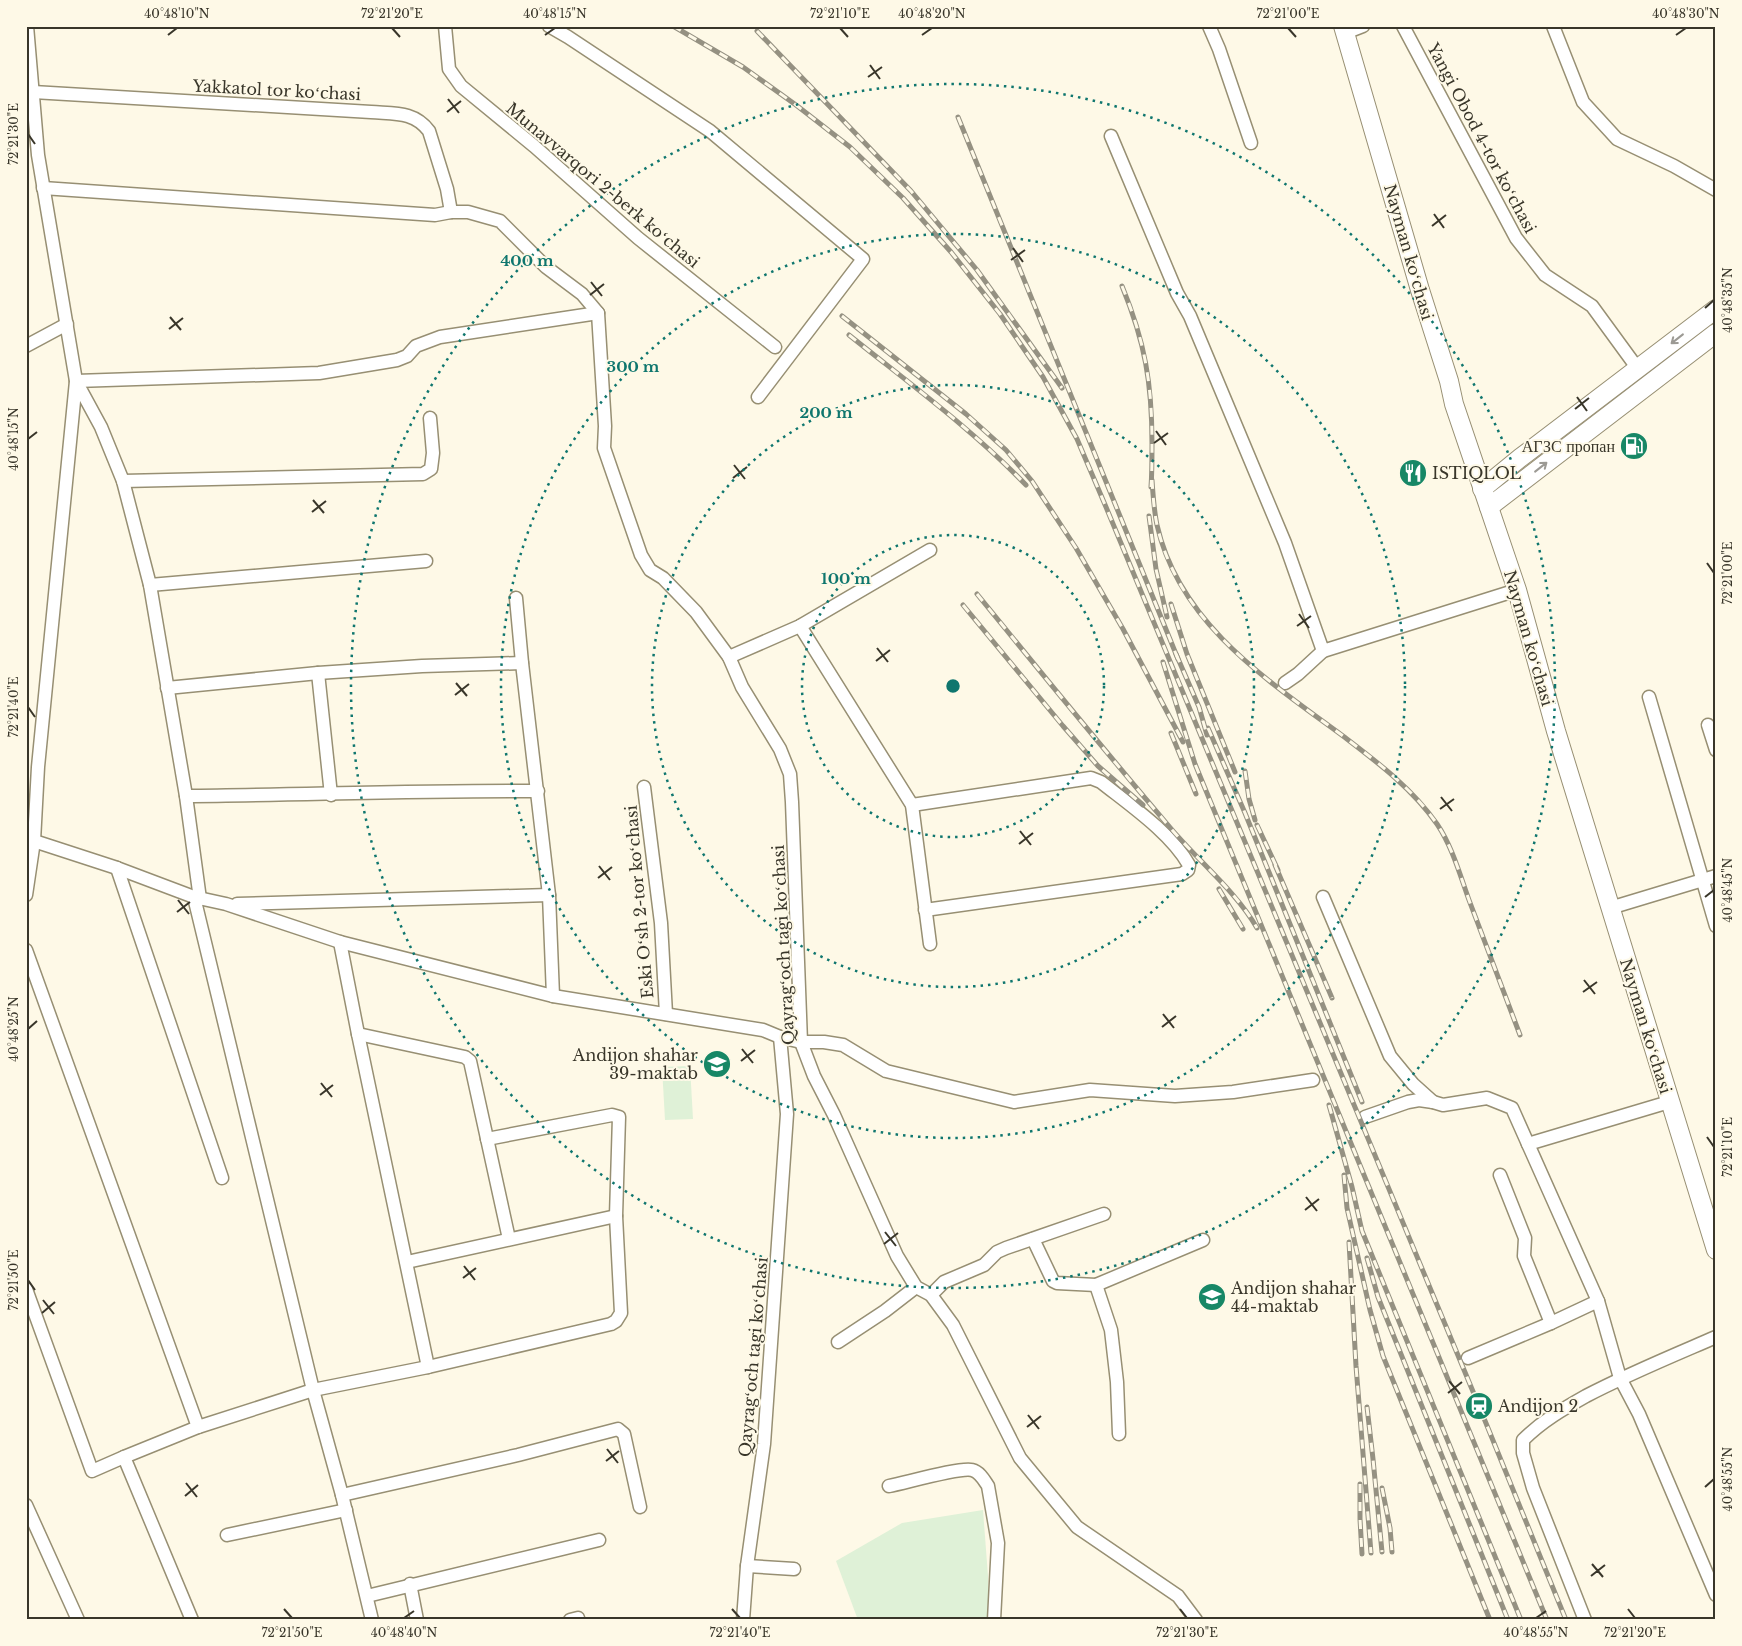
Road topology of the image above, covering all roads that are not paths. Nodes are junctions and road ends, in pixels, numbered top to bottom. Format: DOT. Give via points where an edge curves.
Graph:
graph roads {
  1 [pos="27,26"];
  2 [pos="445,26"];
  3 [pos="549,26"];
  4 [pos="1209,26"];
  5 [pos="1363,26"];
  6 [pos="1403,26"];
  7 [pos="1553,26"];
  8 [pos="1344,30"];
  9 [pos="33,92"];
  10 [pos="1111,136"];
  11 [pos="1251,144"];
  12 [pos="43,188"];
  13 [pos="1716,190"];
  14 [pos="451,212"];
  15 [pos="1716,309"];
  16 [pos="598,313"];
  17 [pos="67,324"];
  18 [pos="1716,333"];
  19 [pos="26,346"];
  20 [pos="775,346"];
  21 [pos="1638,369"];
  22 [pos="76,381"];
  23 [pos="758,396"];
  24 [pos="430,418"];
  25 [pos="123,481"];
  26 [pos="1482,489"];
  27 [pos="1489,507"];
  28 [pos="930,550"];
  29 [pos="426,560"];
  30 [pos="150,585"];
  31 [pos="1516,590"];
  32 [pos="516,598"];
  33 [pos="800,626"];
  34 [pos="1323,651"];
  35 [pos="729,657"];
  36 [pos="522,663"];
  37 [pos="318,673"];
  38 [pos="1285,683"];
  39 [pos="167,688"];
  40 [pos="1649,697"];
  41 [pos="1708,725"];
  42 [pos="1716,750"];
  43 [pos="644,787"];
  44 [pos="538,791"];
  45 [pos="331,795"];
  46 [pos="186,796"];
  47 [pos="912,805"];
  48 [pos="34,840"];
  49 [pos="117,868"];
  50 [pos="1716,876"];
  51 [pos="1702,880"];
  52 [pos="26,895"];
  53 [pos="549,895"];
  54 [pos="1324,897"];
  55 [pos="197,898"];
  56 [pos="226,904"];
  57 [pos="1610,908"];
  58 [pos="926,910"];
  59 [pos="1716,926"];
  60 [pos="340,942"];
  61 [pos="930,944"];
  62 [pos="26,950"];
  63 [pos="553,996"];
  64 [pos="666,1014"];
  65 [pos="358,1034"];
  66 [pos="780,1037"];
  67 [pos="801,1042"];
  68 [pos="1313,1080"];
  69 [pos="1433,1102"];
  70 [pos="1669,1102"];
  71 [pos="1365,1117"];
  72 [pos="487,1139"];
  73 [pos="1528,1144"];
  74 [pos="1500,1175"];
  75 [pos="222,1178"];
  76 [pos="1104,1214"];
  77 [pos="616,1216"];
  78 [pos="509,1239"];
  79 [pos="1033,1239"];
  80 [pos="1203,1240"];
  81 [pos="1716,1250"];
  82 [pos="407,1262"];
  83 [pos="1096,1285"];
  84 [pos="916,1287"];
  85 [pos="26,1289"];
  86 [pos="931,1295"];
  87 [pos="1598,1301"];
  88 [pos="1551,1323"];
  89 [pos="1716,1337"];
  90 [pos="838,1342"];
  91 [pos="1468,1358"];
  92 [pos="428,1367"];
  93 [pos="1620,1378"];
  94 [pos="313,1390"];
  95 [pos="198,1427"];
  96 [pos="1119,1434"];
  97 [pos="124,1457"];
  98 [pos="889,1486"];
  99 [pos="342,1495"];
  100 [pos="26,1505"];
  101 [pos="640,1507"];
  102 [pos="346,1510"];
  103 [pos="227,1535"];
  104 [pos="599,1540"];
  105 [pos="747,1566"];
  106 [pos="794,1569"];
  107 [pos="410,1584"];
  108 [pos="1716,1595"];
  109 [pos="366,1596"];
  110 [pos="78,1620"];
  111 [pos="192,1620"];
  112 [pos="372,1620"];
  113 [pos="417,1620"];
  114 [pos="743,1620"];
  115 [pos="994,1620"];
  116 [pos="1196,1620"];
  117 [pos="1585,1620"];
  1 -- 9 [label="street"];
  2 -- 20 [label="street, Munavvarqori 2-berk koʻchasi" via="449,69 461,86 638,238"];
  3 -- 23 [label="street" via="710,131 863,258"];
  4 -- 11 [label="street"];
  5 -- 8 [label="street"];
  6 -- 21 [label="street, Yangi Obod 4-tor koʻchasi" via="1516,238 1545,275 1592,306"];
  7 -- 13 [label="street" via="1584,102 1617,140"];
  8 -- 26 [label="main road, Nayman koʻchasi"];
  9 -- 12 [label="street"];
  9 -- 14 [label="street, Yakkatol tor koʻchasi" via="406,115 416,118 429,131"];
  10 -- 34 [label="street" via="1285,543"];
  12 -- 14 [label="street" via="435,215"];
  12 -- 17 [label="street"];
  14 -- 16 [label="street" via="468,212 500,221 546,267 582,294"];
  15 -- 21 [label="main road, one-way"];
  16 -- 22 [label="street" via="440,337 416,346 407,356 397,360 319,373"];
  16 -- 35 [label="street, Qayragʻoch tagi koʻchasi" via="604,448 641,554 650,570 663,578 696,612"];
  17 -- 19 [label="street"];
  17 -- 22 [label="street"];
  27 -- 18 [label="main road, one-way"];
  21 -- 26 [label="main road"];
  22 -- 25 [label="street" via="101,427"];
  22 -- 48 [label="street" via="38,767"];
  24 -- 25 [label="street" via="433,460 431,469 423,474"];
  25 -- 30 [label="street"];
  26 -- 27 [label="main road, Nayman koʻchasi"];
  27 -- 31 [label="main road, Nayman koʻchasi"];
  28 -- 33 [label="street"];
  29 -- 30 [label="street"];
  30 -- 39 [label="street"];
  31 -- 34 [label="street"];
  31 -- 57 [label="main road, Nayman koʻchasi"];
  32 -- 36 [label="street"];
  33 -- 35 [label="street"];
  33 -- 47 [label="street"];
  34 -- 38 [label="street"];
  35 -- 67 [label="street, Qayragʻoch tagi koʻchasi" via="742,687 780,749 790,774"];
  36 -- 37 [label="street"];
  36 -- 44 [label="street"];
  37 -- 39 [label="street"];
  37 -- 45 [label="street"];
  39 -- 46 [label="street"];
  40 -- 51 [label="street"];
  41 -- 42 [label="street"];
  43 -- 64 [label="street, Eski Oʻsh 2-tor koʻchasi" via="661,923"];
  44 -- 45 [label="street" via="432,790"];
  44 -- 53 [label="street"];
  45 -- 46 [label="street"];
  46 -- 55 [label="street"];
  47 -- 58 [label="street"];
  47 -- 58 [label="street" via="1091,778 1101,782 1168,838 1189,865 1182,874"];
  48 -- 49 [label="street"];
  48 -- 52 [label="street"];
  49 -- 55 [label="street"];
  49 -- 75 [label="street"];
  50 -- 51 [label="street"];
  51 -- 57 [label="street"];
  51 -- 59 [label="street"];
  53 -- 56 [label="street"];
  53 -- 63 [label="street"];
  54 -- 69 [label="street" via="1390,1056"];
  55 -- 56 [label="street"];
  55 -- 94 [label="street"];
  56 -- 60 [label="street"];
  57 -- 70 [label="main road, Nayman koʻchasi"];
  58 -- 61 [label="street"];
  60 -- 63 [label="street"];
  60 -- 65 [label="street"];
  62 -- 95 [label="street"];
  63 -- 64 [label="street"];
  64 -- 66 [label="street" via="763,1030"];
  65 -- 72 [label="street" via="465,1057 470,1061"];
  65 -- 82 [label="street"];
  66 -- 67 [label="street"];
  66 -- 105 [label="street, Qayragʻoch tagi koʻchasi" via="787,1114 764,1444"];
  67 -- 68 [label="street" via="843,1045 886,1071 1014,1102 1090,1090 1174,1096 1233,1092"];
  67 -- 84 [label="street, Qayragʻoch tagi koʻchasi" via="887,1236"];
  69 -- 71 [label="street" via="1408,1102"];
  69 -- 73 [label="street" via="1443,1105 1487,1098 1512,1108"];
  70 -- 73 [label="street"];
  70 -- 81 [label="main road, Nayman koʻchasi"];
  72 -- 77 [label="street" via="612,1115 619,1117"];
  72 -- 78 [label="street"];
  73 -- 87 [label="street"];
  74 -- 88 [label="street" via="1525,1238 1524,1256"];
  76 -- 79 [label="street"];
  77 -- 78 [label="street"];
  77 -- 92 [label="street" via="621,1313 616,1321"];
  78 -- 82 [label="street"];
  79 -- 83 [label="street" via="1053,1281"];
  79 -- 86 [label="street" via="1002,1250 984,1265 944,1282"];
  80 -- 83 [label="street"];
  82 -- 92 [label="street"];
  83 -- 96 [label="street" via="1111,1330"];
  84 -- 86 [label="street"];
  84 -- 90 [label="street"];
  85 -- 97 [label="street" via="92,1471"];
  86 -- 116 [label="street" via="953,1325 1026,1466 1077,1527 1178,1596"];
  87 -- 88 [label="street"];
  87 -- 93 [label="street"];
  88 -- 91 [label="street"];
  89 -- 93 [label="street"];
  92 -- 94 [label="street"];
  93 -- 108 [label="street" via="1639,1414"];
  93 -- 117 [label="street" via="1550,1416 1523,1440 1523,1453 1533,1488"];
  94 -- 95 [label="street"];
  94 -- 99 [label="street"];
  95 -- 97 [label="street"];
  97 -- 111 [label="street"];
  98 -- 115 [label="street" via="965,1470 978,1472 984,1478 998,1543"];
  99 -- 101 [label="street" via="618,1429 624,1434"];
  99 -- 102 [label="street"];
  100 -- 110 [label="street"];
  102 -- 103 [label="street"];
  102 -- 109 [label="street"];
  104 -- 107 [label="street"];
  105 -- 106 [label="street"];
  105 -- 114 [label="street, Qayragʻoch tagi koʻchasi"];
  107 -- 109 [label="street"];
  107 -- 113 [label="street"];
  109 -- 112 [label="street"];
}
